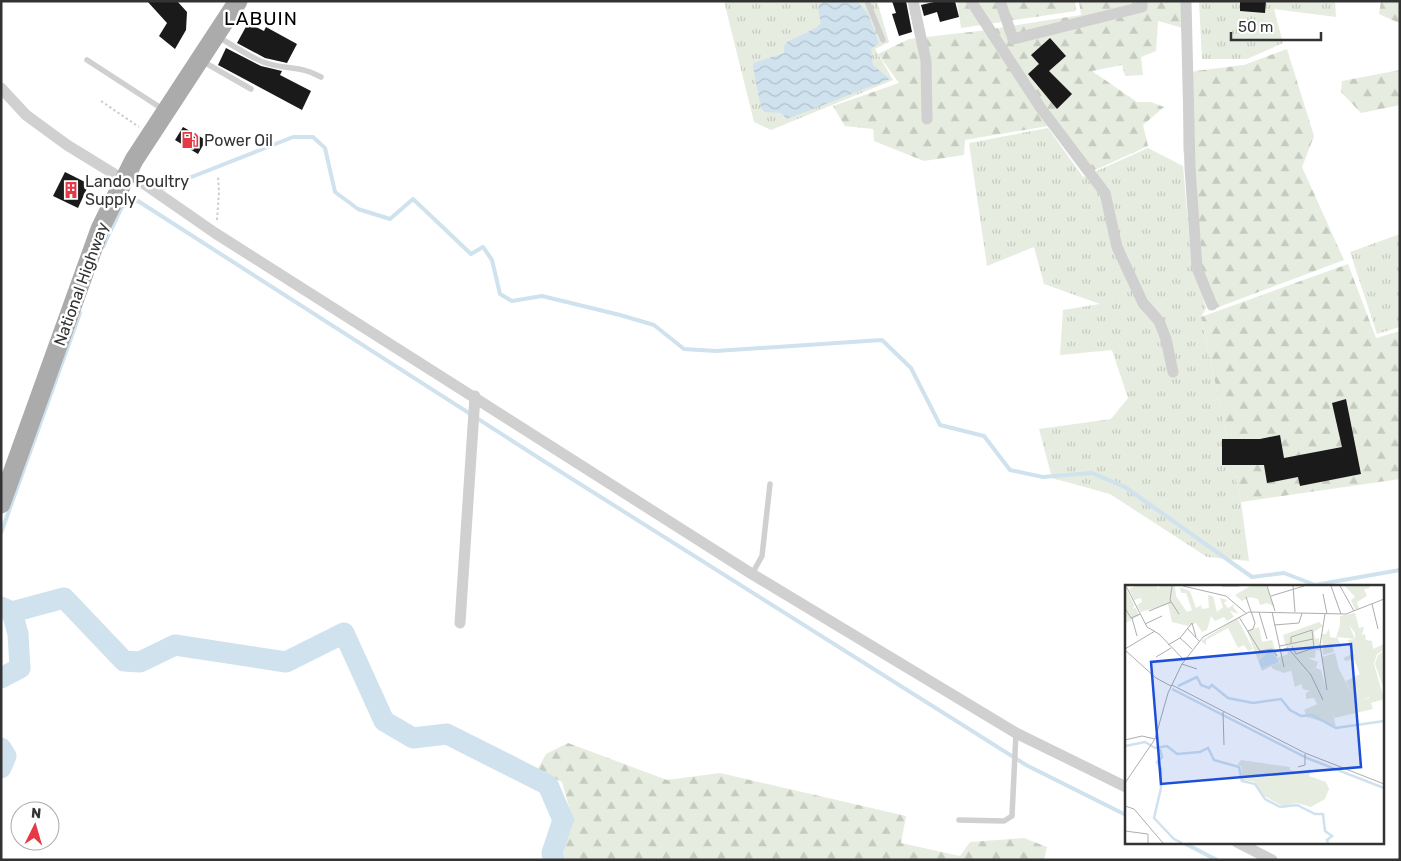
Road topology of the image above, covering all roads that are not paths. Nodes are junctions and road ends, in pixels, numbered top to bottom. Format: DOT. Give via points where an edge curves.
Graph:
graph roads {
  1 [pos="238,1"];
  2 [pos="866,1"];
  3 [pos="913,1"];
  4 [pos="971,1"];
  5 [pos="1000,1"];
  6 [pos="1142,1"];
  7 [pos="1186,1"];
  8 [pos="214,35"];
  9 [pos="883,40"];
  10 [pos="198,59"];
  11 [pos="87,60"];
  12 [pos="320,77"];
  13 [pos="1,88"];
  14 [pos="251,89"];
  15 [pos="166,111"];
  16 [pos="927,119"];
  17 [pos="125,176"];
  18 [pos="1212,305"];
  19 [pos="1173,372"];
  20 [pos="475,396"];
  21 [pos="770,484"];
  22 [pos="1,504"];
  23 [pos="752,574"];
  24 [pos="460,623"];
  25 [pos="1016,736"];
  26 [pos="1125,787"];
  27 [pos="959,820"];
  28 [pos="1241,844"];
  29 [pos="1272,860"];
  1 -- 8 [label="main road, National Highway"];
  2 -- 9 [label="lane"];
  3 -- 16 [label="street" via="926,61"];
  4 -- 19 [label="street" via="1040,107 1105,193 1117,247 1143,303 1159,321"];
  5 -- 6 [label="street" via="1013,39 1142,7"];
  7 -- 18 [label="street" via="1190,168 1197,268"];
  8 -- 10 [label="main road, National Highway"];
  8 -- 12 [label="lane" via="262,62 298,67"];
  10 -- 14 [label="lane"];
  10 -- 15 [label="main road, National Highway"];
  11 -- 15 [label="lane"];
  13 -- 17 [label="street" via="26,115 67,145"];
  15 -- 17 [label="main road, National Highway"];
  17 -- 20 [label="street"];
  17 -- 22 [label="main road, National Highway" via="85,269"];
  20 -- 23 [label="street"];
  20 -- 24 [label="street"];
  21 -- 23 [label="lane" via="762,556"];
  23 -- 25 [label="street"];
  25 -- 26 [label="street"];
  25 -- 27 [label="lane" via="1012,816 1004,821"];
  28 -- 29 [label="street"];
}
